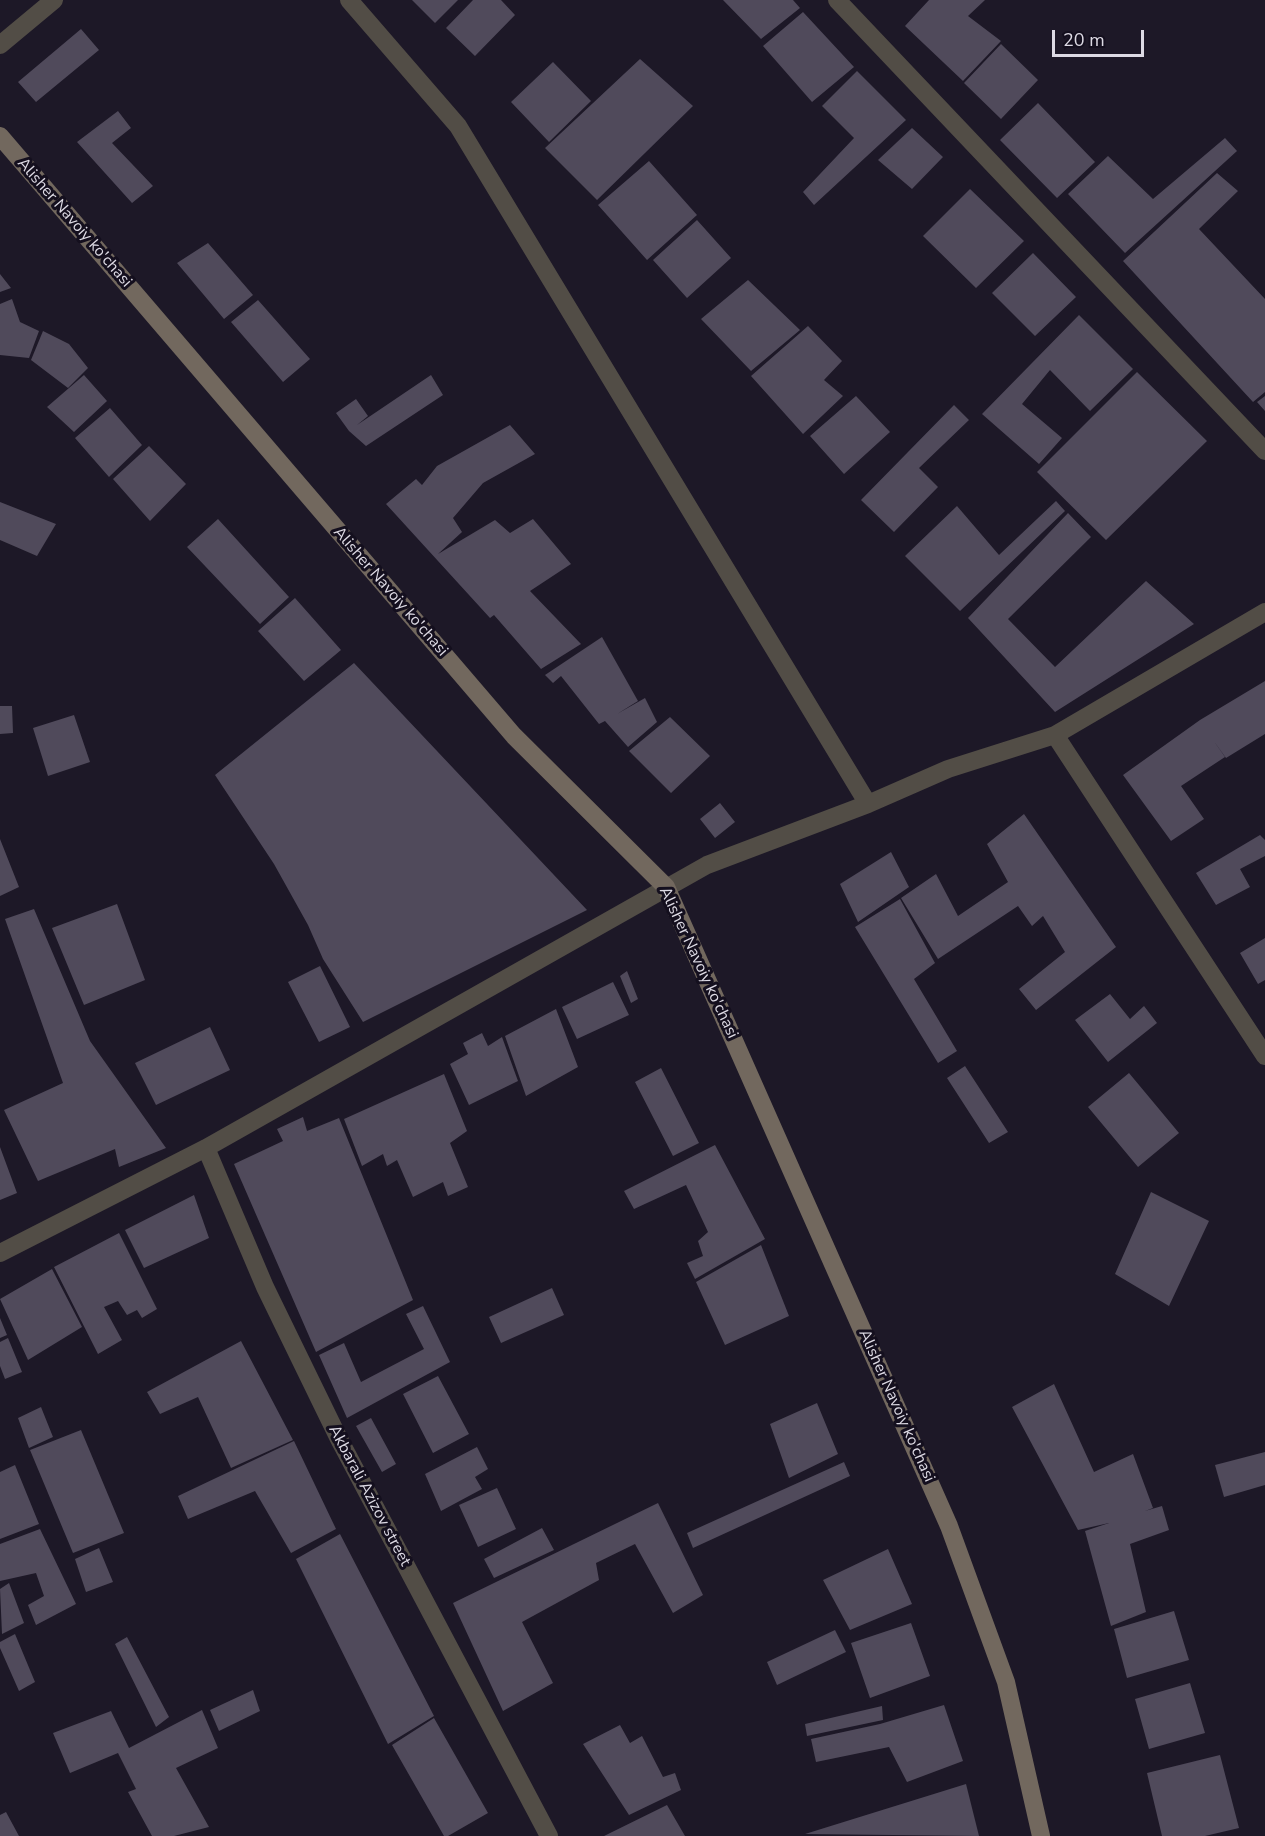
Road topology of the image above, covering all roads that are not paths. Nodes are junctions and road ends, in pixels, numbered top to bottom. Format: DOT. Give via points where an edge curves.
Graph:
graph roads {
  1 [pos="54,0"];
  2 [pos="349,0"];
  3 [pos="837,0"];
  4 [pos="0,45"];
  5 [pos="0,136"];
  6 [pos="1265,451"];
  7 [pos="1265,612"];
  8 [pos="1055,735"];
  9 [pos="868,804"];
  10 [pos="666,888"];
  11 [pos="1265,1056"];
  12 [pos="206,1148"];
  13 [pos="0,1253"];
  14 [pos="549,1836"];
  15 [pos="1041,1836"];
  1 -- 4 [label="street"];
  2 -- 9 [label="street" via="458,126"];
  3 -- 6 [label="street"];
  5 -- 10 [label="street, Alisher Navoiy ko'chasi" via="514,736"];
  7 -- 8 [label="street"];
  8 -- 9 [label="street" via="948,769"];
  8 -- 11 [label="street"];
  9 -- 10 [label="street" via="707,865"];
  10 -- 12 [label="street"];
  10 -- 15 [label="street, Alisher Navoiy ko'chasi" via="949,1526 1006,1682"];
  12 -- 13 [label="street"];
  12 -- 14 [label="street, Akbarali Azizov street" via="265,1287 339,1439"];
}
